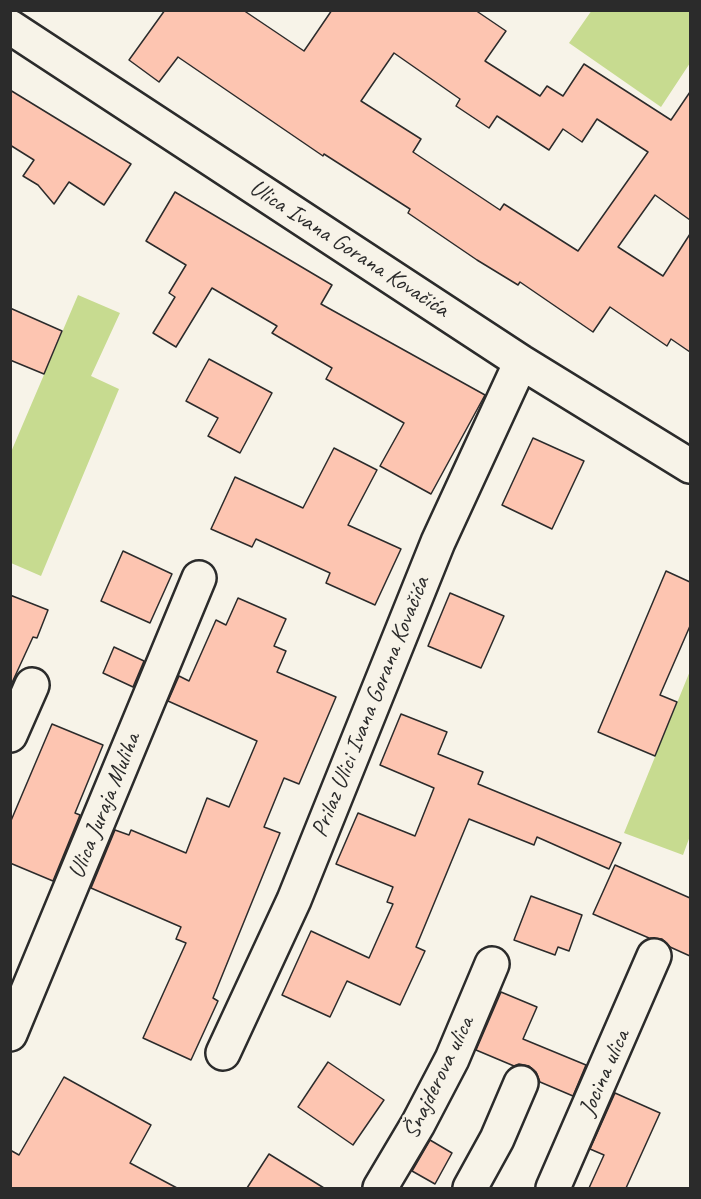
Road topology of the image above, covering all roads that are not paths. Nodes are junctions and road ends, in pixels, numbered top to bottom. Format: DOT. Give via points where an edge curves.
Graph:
graph roads {
  1 [pos="10,27"];
  2 [pos="521,362"];
  3 [pos="690,466"];
  4 [pos="199,578"];
  5 [pos="32,685"];
  6 [pos="10,735"];
  7 [pos="654,956"];
  8 [pos="492,964"];
  9 [pos="10,1034"];
  10 [pos="223,1053"];
  11 [pos="521,1083"];
  12 [pos="380,1188"];
  13 [pos="470,1188"];
  14 [pos="553,1188"];
  1 -- 2 [label="street, Ulica Ivana Gorana Kovačića"];
  2 -- 3 [label="street, Ulica Ivana Gorana Kovačića"];
  2 -- 10 [label="street, Prilaz Ulici Ivana Gorana Kovačića" via="438,542 294,900"];
  4 -- 9 [label="street, Ulica Juraja Muliha"];
  5 -- 6 [label="street"];
  7 -- 14 [label="street, Jocina ulica"];
  8 -- 12 [label="street, Šnajderova ulica" via="452,1059"];
  11 -- 13 [label="street"];
}
